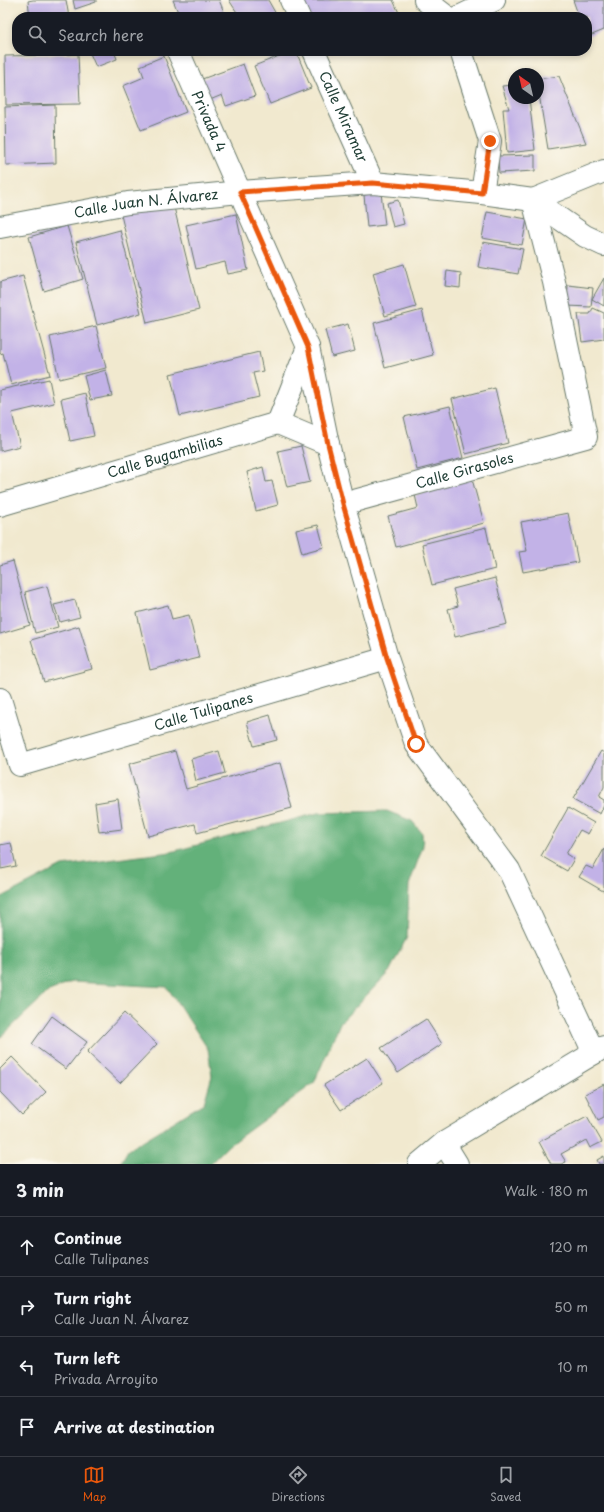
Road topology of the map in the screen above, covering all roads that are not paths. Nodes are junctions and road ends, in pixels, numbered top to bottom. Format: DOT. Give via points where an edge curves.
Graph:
graph roads {
  1 [pos="291,0"];
  2 [pos="425,0"];
  3 [pos="494,0"];
  4 [pos="297,12"];
  5 [pos="441,12"];
  6 [pos="469,12"];
  7 [pos="180,56"];
  8 [pos="316,56"];
  9 [pos="463,56"];
  10 [pos="604,171"];
  11 [pos="373,183"];
  12 [pos="240,192"];
  13 [pos="482,193"];
  14 [pos="533,200"];
  15 [pos="0,227"];
  16 [pos="604,245"];
  17 [pos="308,347"];
  18 [pos="278,423"];
  19 [pos="328,444"];
  20 [pos="343,504"];
  21 [pos="0,505"];
  22 [pos="387,658"];
  23 [pos="0,699"];
  24 [pos="599,1050"];
  25 [pos="444,1143"];
  26 [pos="419,1164"];
  27 [pos="457,1164"];
  1 -- 4 [label="street"];
  2 -- 5 [label="street"];
  3 -- 6 [label="street"];
  7 -- 12 [label="street, Privada 4"];
  8 -- 11 [label="street, Calle Miramar"];
  9 -- 13 [label="street" via="490,141"];
  10 -- 14 [label="street"];
  11 -- 12 [label="street, Calle Juan N. Álvarez"];
  11 -- 13 [label="street, Calle Juan N. Álvarez"];
  12 -- 15 [label="street, Calle Juan N. Álvarez" via="128,203"];
  12 -- 17 [label="street"];
  13 -- 14 [label="street, Calle Juan N. Álvarez"];
  14 -- 16 [label="street" via="585,236"];
  14 -- 20 [label="street, Calle Girasoles" via="554,282 586,437"];
  17 -- 18 [label="street"];
  17 -- 19 [label="street"];
  18 -- 19 [label="street"];
  18 -- 21 [label="street, Calle Bugambilias"];
  19 -- 20 [label="street"];
  20 -- 22 [label="street"];
  22 -- 23 [label="street, Calle Tulipanes" via="20,765"];
  22 -- 24 [label="street" via="416,744 509,870"];
  24 -- 25 [label="street"];
  25 -- 26 [label="street"];
  25 -- 27 [label="street"];
}
